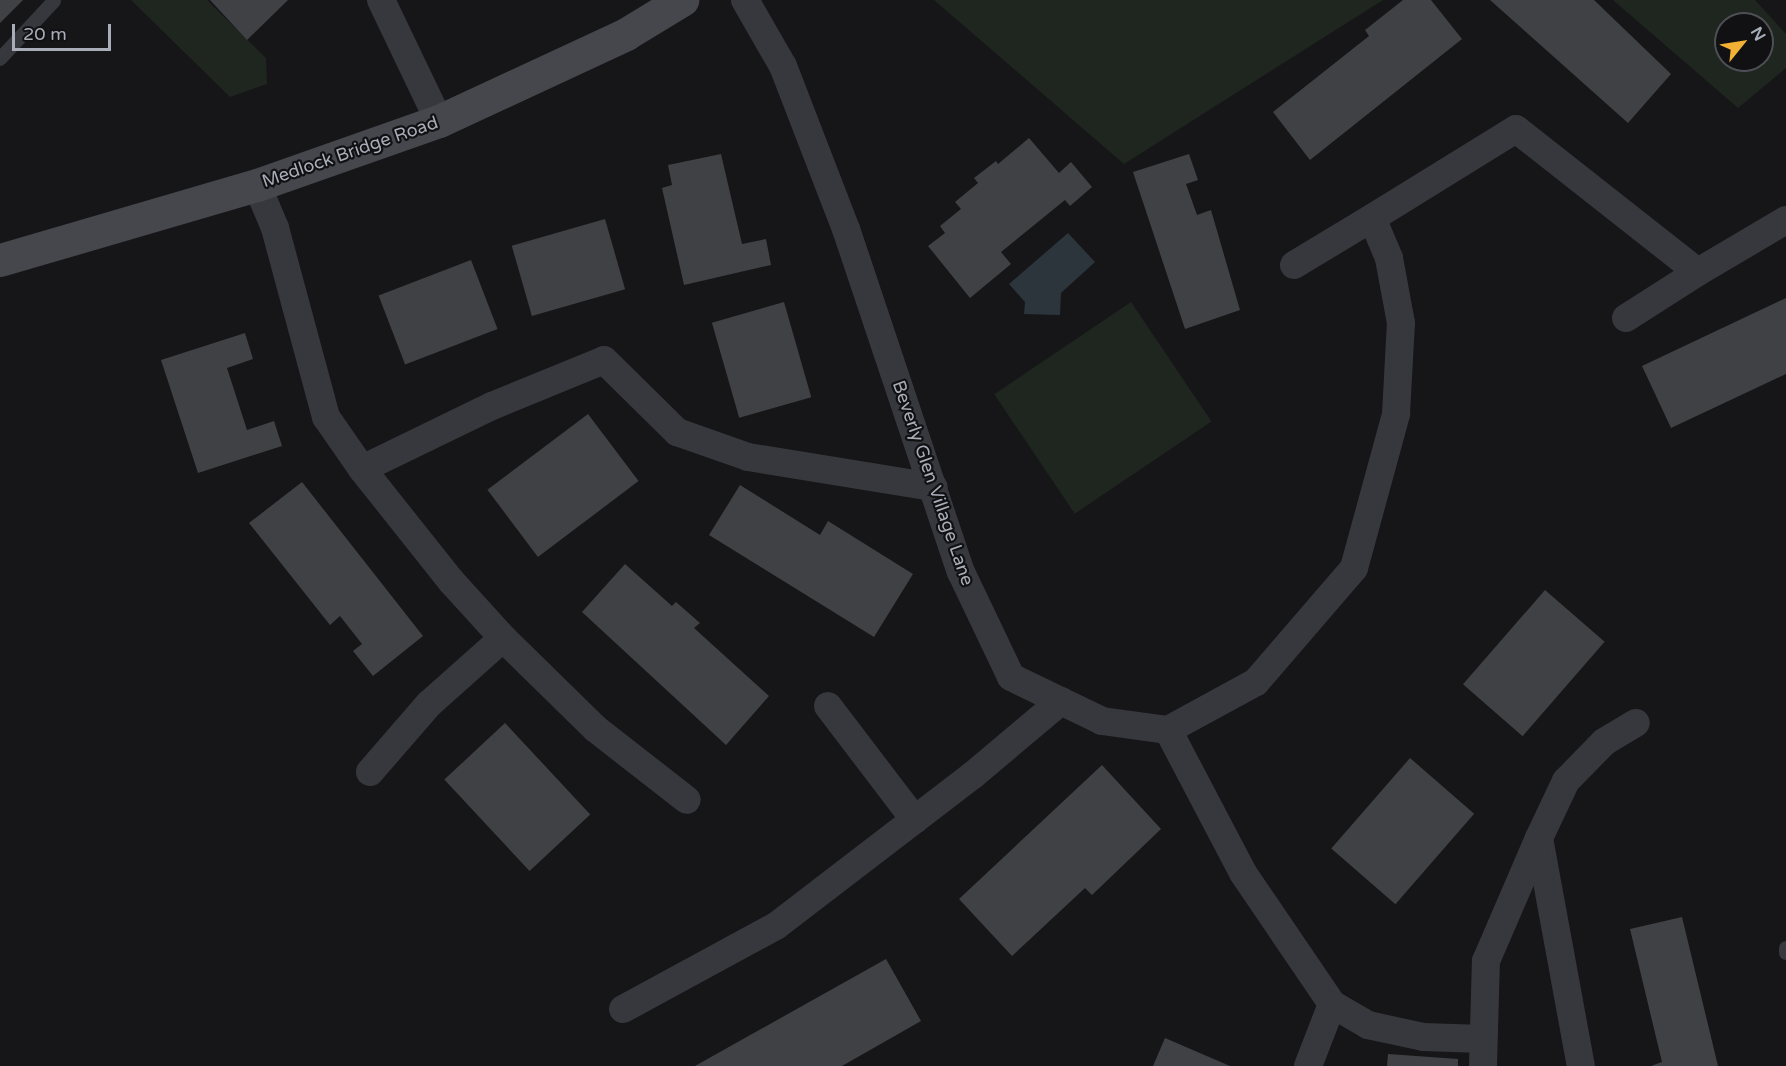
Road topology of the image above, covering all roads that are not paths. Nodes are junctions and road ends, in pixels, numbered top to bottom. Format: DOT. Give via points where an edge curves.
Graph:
graph roads {
  1 [pos="381,0"];
  2 [pos="682,0"];
  3 [pos="746,0"];
  4 [pos="54,1"];
  5 [pos="0,59"];
  6 [pos="439,121"];
  7 [pos="257,185"];
  8 [pos="1372,218"];
  9 [pos="1786,220"];
  10 [pos="0,260"];
  11 [pos="1294,265"];
  12 [pos="1698,272"];
  13 [pos="1626,318"];
  14 [pos="362,469"];
  15 [pos="934,487"];
  16 [pos="503,638"];
  17 [pos="1060,701"];
  18 [pos="828,706"];
  19 [pos="1636,723"];
  20 [pos="1168,730"];
  21 [pos="370,772"];
  22 [pos="687,800"];
  23 [pos="915,820"];
  24 [pos="1539,838"];
  25 [pos="1786,948"];
  26 [pos="1786,953"];
  27 [pos="1332,1004"];
  28 [pos="623,1009"];
  29 [pos="1483,1053"];
  30 [pos="1308,1066"];
  31 [pos="1581,1066"];
  1 -- 6 [label="street"];
  2 -- 6 [label="main road, Medlock Bridge Road" via="626,34"];
  3 -- 15 [label="street, Beverly Glen Village Lane" via="792,88 846,229"];
  4 -- 5 [label="lane"];
  6 -- 7 [label="main road, Medlock Bridge Road"];
  7 -- 10 [label="main road, Medlock Bridge Road"];
  7 -- 14 [label="street" via="275,228 326,417"];
  8 -- 11 [label="street"];
  8 -- 12 [label="street" via="1516,129"];
  8 -- 20 [label="street" via="1389,258 1401,323 1396,414 1354,568 1256,682"];
  9 -- 12 [label="street"];
  12 -- 13 [label="street"];
  14 -- 15 [label="street" via="492,406 604,360 677,432 748,457"];
  14 -- 16 [label="street" via="452,582"];
  15 -- 17 [label="street, Beverly Glen Village Lane" via="961,572 1011,677"];
  16 -- 21 [label="street" via="429,704"];
  16 -- 22 [label="street" via="596,729"];
  17 -- 20 [label="street, Beverly Glen Village Lane" via="1102,722"];
  17 -- 23 [label="street"];
  18 -- 23 [label="street"];
  19 -- 24 [label="street" via="1604,742 1566,781"];
  20 -- 27 [label="street" via="1243,873"];
  23 -- 28 [label="street" via="776,926"];
  24 -- 29 [label="street" via="1486,961"];
  24 -- 31 [label="street"];
  25 -- 26 [label="lane"];
  27 -- 29 [label="street" via="1368,1025"];
  27 -- 30 [label="street"];
}
